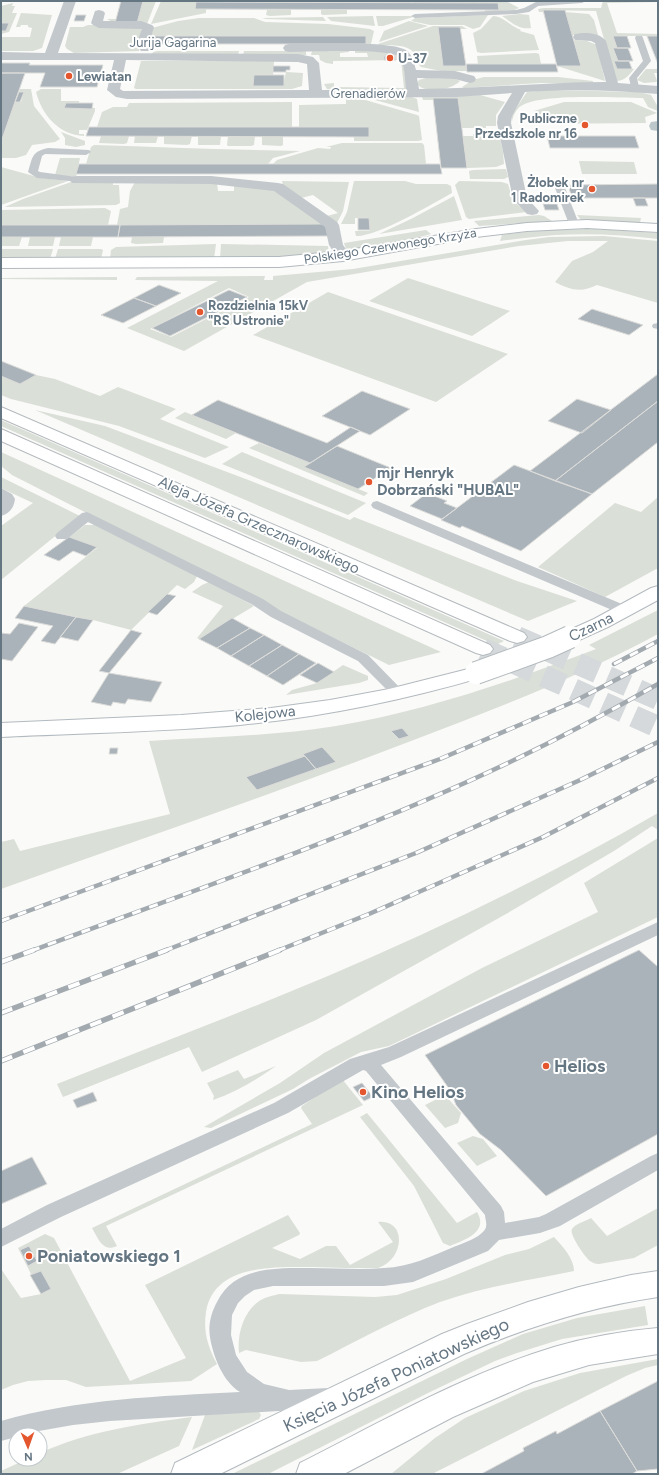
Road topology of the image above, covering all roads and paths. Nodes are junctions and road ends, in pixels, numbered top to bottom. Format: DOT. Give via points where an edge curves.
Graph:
graph roads {
  1 [pos="70,1"];
  2 [pos="582,1"];
  3 [pos="100,13"];
  4 [pos="415,16"];
  5 [pos="579,37"];
  6 [pos="639,38"];
  7 [pos="145,48"];
  8 [pos="1,56"];
  9 [pos="50,57"];
  10 [pos="121,57"];
  11 [pos="135,57"];
  12 [pos="410,74"];
  13 [pos="470,79"];
  14 [pos="613,86"];
  15 [pos="521,88"];
  16 [pos="635,88"];
  17 [pos="658,90"];
  18 [pos="413,93"];
  19 [pos="316,94"];
  20 [pos="86,152"];
  21 [pos="77,180"];
  22 [pos="560,188"];
  23 [pos="532,211"];
  24 [pos="574,224"];
  25 [pos="658,228"];
  26 [pos="344,256"];
  27 [pos="1,264"];
  28 [pos="1,412"];
  29 [pos="1,434"];
  30 [pos="1,492"];
  31 [pos="377,505"];
  32 [pos="1,512"];
  33 [pos="62,536"];
  34 [pos="658,592"];
  35 [pos="624,610"];
  36 [pos="520,647"];
  37 [pos="483,649"];
  38 [pos="398,693"];
  39 [pos="1,730"];
  40 [pos="658,928"];
  41 [pos="358,1063"];
  42 [pos="658,1161"];
  43 [pos="494,1233"];
  44 [pos="1,1239"];
  45 [pos="658,1284"];
  46 [pos="658,1341"];
  47 [pos="347,1397"];
  48 [pos="290,1400"];
  49 [pos="1,1431"];
  50 [pos="187,1474"];
  51 [pos="312,1474"];
  1 -- 9 [label="street"];
  2 -- 4 [label="lane" via="536,4 516,12"];
  3 -- 7 [label="street" via="97,23 99,24 148,27 144,40"];
  5 -- 14 [label="street" via="600,41"];
  6 -- 16 [label="lane" via="647,61 633,78"];
  7 -- 11 [label="street"];
  7 -- 12 [label="street" via="382,48 405,55"];
  8 -- 9 [label="street, Jurija Gagarina"];
  9 -- 10 [label="street, Jurija Gagarina"];
  10 -- 11 [label="street, Jurija Gagarina"];
  10 -- 19 [label="street, Grenadierów" via="112,90 120,94"];
  11 -- 19 [label="street, Jurija Gagarina" via="305,59 314,65"];
  12 -- 13 [label="street" via="455,75"];
  12 -- 18 [label="street"];
  14 -- 15 [label="street, Grenadierów"];
  14 -- 16 [label="street, Grenadierów"];
  15 -- 18 [label="street, Grenadierów"];
  15 -- 23 [label="street" via="505,116 504,123 520,199"];
  16 -- 17 [label="street, Grenadierów"];
  18 -- 19 [label="street, Grenadierów"];
  20 -- 21 [label="lane" via="40,154 33,172 37,175"];
  21 -- 26 [label="street" via="211,180 278,187 332,224 336,245"];
  22 -- 24 [label="lane"];
  24 -- 25 [label="main road, Polskiego Czerwonego Krzyża"];
  24 -- 26 [label="main road, Polskiego Czerwonego Krzyża" via="501,230"];
  26 -- 27 [label="main road, Polskiego Czerwonego Krzyża" via="279,262"];
  28 -- 36 [label="main road, Aleja Józefa Grzecznarowskiego"];
  29 -- 37 [label="main road, Aleja Józefa Grzecznarowskiego"];
  30 -- 32 [label="lane" via="8,497 8,506"];
  31 -- 35 [label="lane"];
  33 -- 38 [label="lane" via="88,516 363,658"];
  34 -- 35 [label="main road, Czarna"];
  35 -- 36 [label="main road, Czarna, bridge" via="570,637"];
  36 -- 38 [label="main road, Kolejowa, bridge" via="476,673"];
  38 -- 39 [label="main road, Kolejowa" via="328,707 239,718"];
  40 -- 41 [label="lane" via="395,1052"];
  41 -- 43 [label="lane" via="375,1068 494,1212"];
  41 -- 44 [label="lane" via="281,1108 54,1211"];
  42 -- 43 [label="lane" via="553,1220 540,1225"];
  43 -- 48 [label="lane" via="481,1245 413,1273 384,1277 277,1277 260,1279 236,1291 229,1298 220,1318 222,1347 232,1369 238,1379 250,1387"];
  45 -- 47 [label="main road, Księcia Józefa Poniatowskiego" via="572,1301 520,1317 453,1344"];
  46 -- 51 [label="main road" via="587,1352 523,1372 452,1404"];
  47 -- 48 [label="lane"];
  47 -- 50 [label="main road, Księcia Józefa Poniatowskiego"];
  48 -- 49 [label="lane" via="221,1402 85,1412"];
}
